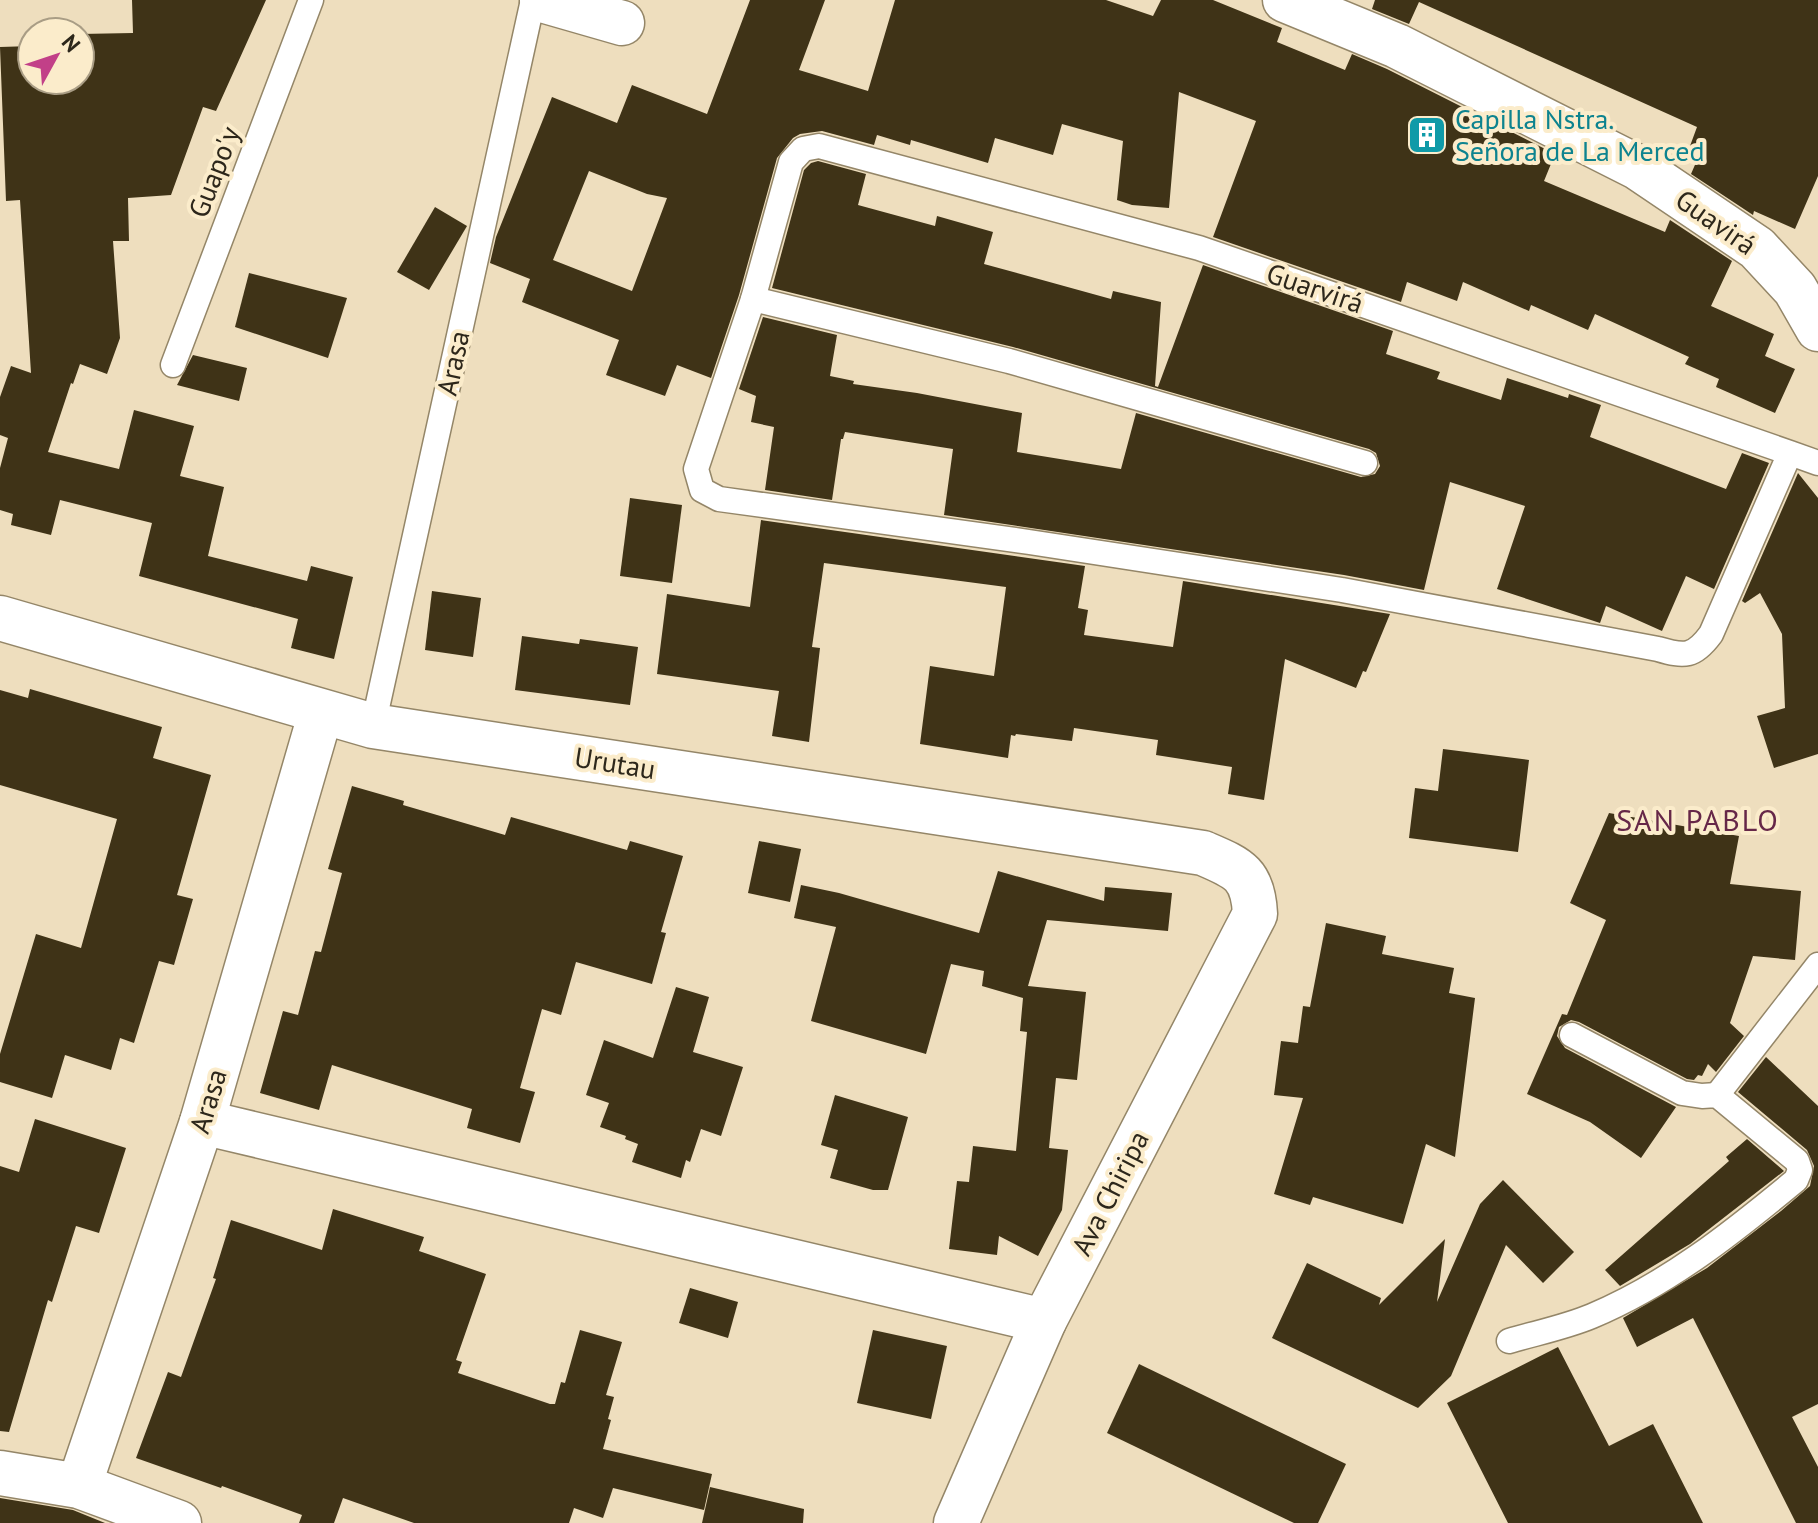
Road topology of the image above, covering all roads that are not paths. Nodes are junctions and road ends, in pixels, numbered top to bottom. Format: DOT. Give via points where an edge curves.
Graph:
graph roads {
  1 [pos="311,0"];
  2 [pos="533,0"];
  3 [pos="542,0"];
  4 [pos="1285,0"];
  5 [pos="622,23"];
  6 [pos="753,299"];
  7 [pos="1818,329"];
  8 [pos="173,365"];
  9 [pos="1790,453"];
  10 [pos="1365,463"];
  11 [pos="1818,463"];
  12 [pos="0,618"];
  13 [pos="321,712"];
  14 [pos="373,726"];
  15 [pos="1238,868"];
  16 [pos="1818,965"];
  17 [pos="1572,1035"];
  18 [pos="1717,1095"];
  19 [pos="202,1122"];
  20 [pos="1044,1321"];
  21 [pos="1509,1341"];
  22 [pos="0,1473"];
  23 [pos="79,1486"];
  24 [pos="150,1519"];
  25 [pos="956,1523"];
  1 -- 8 [label="lane, Guapo'y"];
  2 -- 14 [label="lane, Arasa"];
  3 -- 5 [label="street"];
  4 -- 7 [label="street, Guavirá" via="1397,46 1637,167 1757,248 1795,289"];
  6 -- 9 [label="lane, Guarvirá" via="791,162 803,149 819,146 1199,248"];
  6 -- 9 [label="lane" via="696,469 702,490 719,499 1342,590 1680,655 1699,650 1711,634"];
  6 -- 10 [label="lane" via="1009,361"];
  9 -- 11 [label="lane, Guarvirá"];
  12 -- 13 [label="street, Urutau"];
  13 -- 14 [label="street, Urutau"];
  13 -- 19 [label="street, Arasa"];
  14 -- 15 [label="street, Urutau" via="1203,853"];
  15 -- 20 [label="street, Ava Chiripa" via="1254,891 1255,914"];
  16 -- 18 [label="lane"];
  17 -- 18 [label="lane" via="1682,1093"];
  18 -- 21 [label="lane" via="1797,1161 1796,1180 1720,1243 1644,1292 1589,1318"];
  19 -- 20 [label="street"];
  19 -- 23 [label="street, Arasa"];
  20 -- 25 [label="street, Ava Chiripa"];
  22 -- 23 [label="street"];
  23 -- 24 [label="street"];
}
